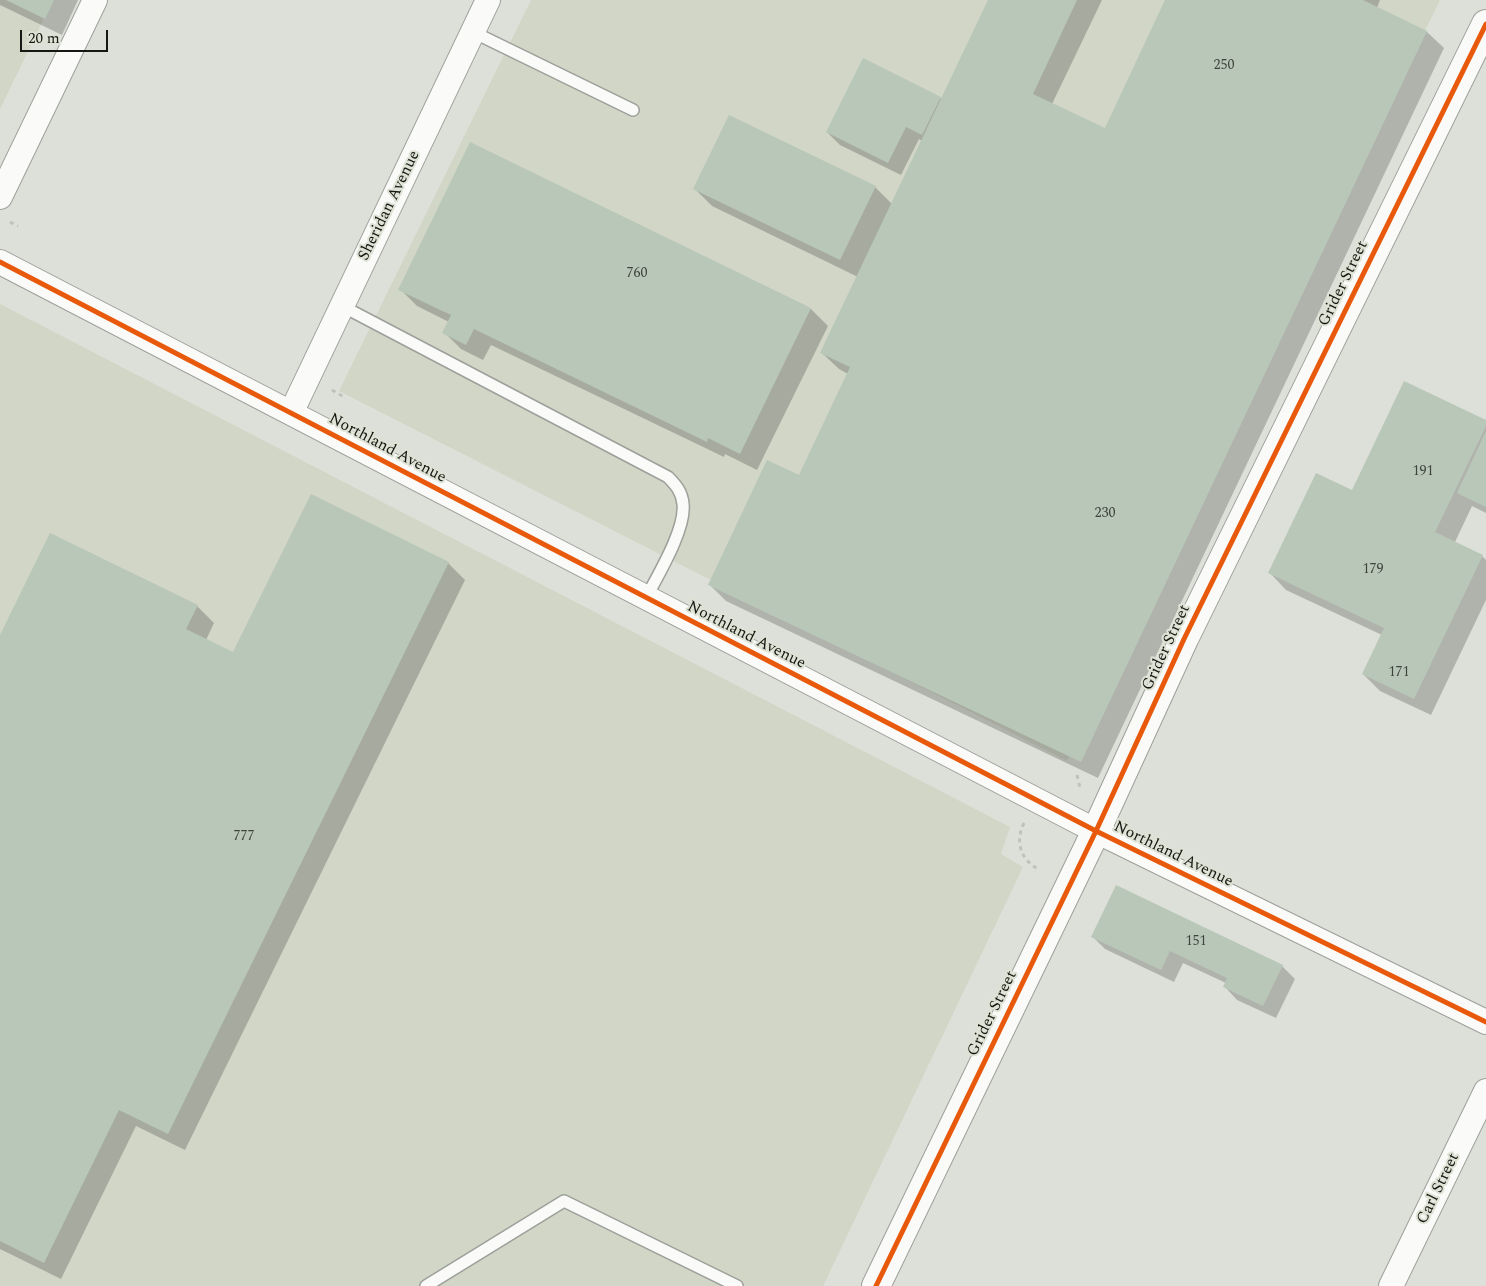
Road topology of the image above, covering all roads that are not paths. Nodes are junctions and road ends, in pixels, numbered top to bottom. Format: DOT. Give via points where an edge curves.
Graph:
graph roads {
  1 [pos="95,0"];
  2 [pos="488,0"];
  3 [pos="1486,24"];
  4 [pos="473,32"];
  5 [pos="633,110"];
  6 [pos="0,197"];
  7 [pos="0,262"];
  8 [pos="342,306"];
  9 [pos="291,413"];
  10 [pos="646,598"];
  11 [pos="1096,832"];
  12 [pos="1486,1022"];
  13 [pos="1486,1091"];
  14 [pos="426,1286"];
  15 [pos="737,1286"];
  16 [pos="876,1286"];
  17 [pos="1391,1286"];
  1 -- 6 [label="street"];
  2 -- 4 [label="street, Sheridan Avenue"];
  3 -- 11 [label="street, Grider Street" via="1184,639"];
  4 -- 5 [label="lane"];
  4 -- 8 [label="street, Sheridan Avenue"];
  7 -- 9 [label="street, Northland Avenue"];
  8 -- 9 [label="street, Sheridan Avenue"];
  8 -- 10 [label="lane" via="668,477 678,488 683,504 681,521 672,548"];
  9 -- 10 [label="street, Northland Avenue"];
  10 -- 11 [label="street, Northland Avenue"];
  11 -- 12 [label="street, Northland Avenue"];
  11 -- 16 [label="street, Grider Street"];
  13 -- 17 [label="street, Carl Street"];
  14 -- 15 [label="lane" via="564,1201"];
}
